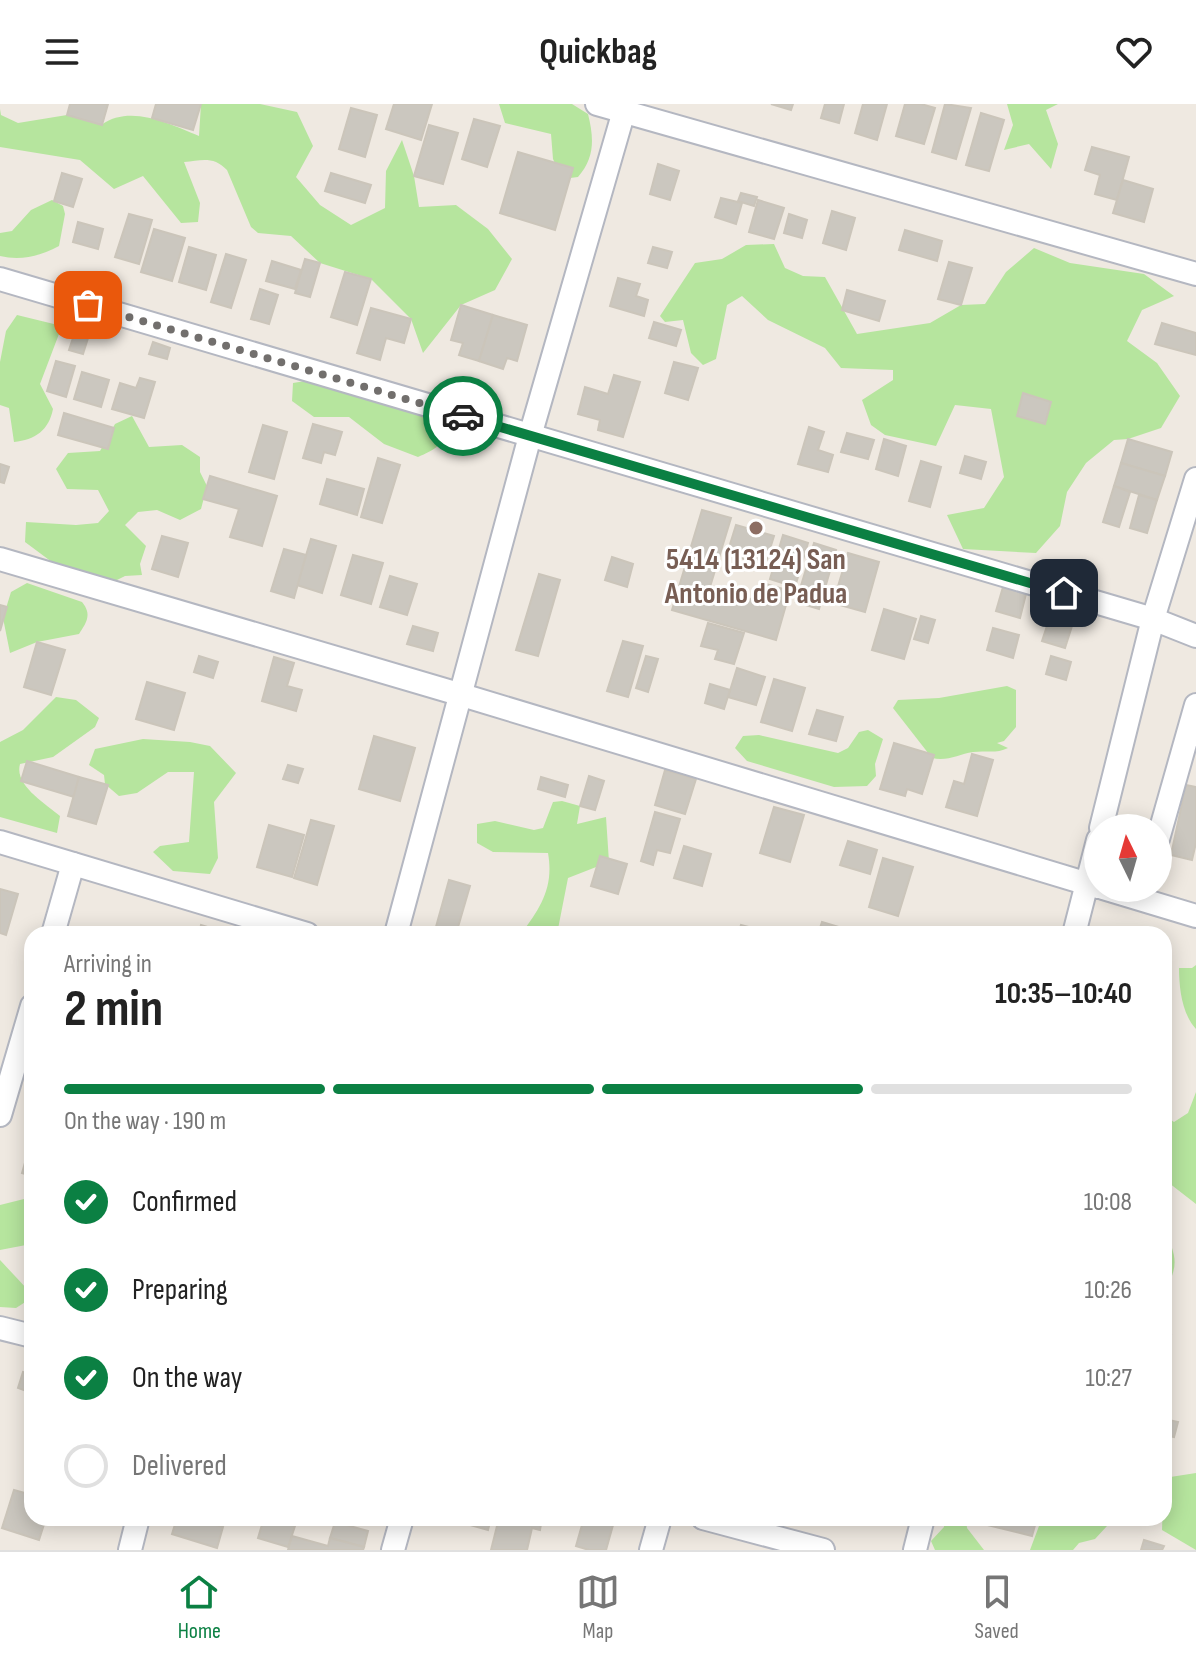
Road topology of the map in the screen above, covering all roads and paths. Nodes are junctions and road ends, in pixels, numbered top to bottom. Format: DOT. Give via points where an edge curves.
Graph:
graph roads {
  1 [pos="597,104"];
  2 [pos="625,108"];
  3 [pos="1196,274"];
  4 [pos="0,279"];
  5 [pos="530,436"];
  6 [pos="1196,479"];
  7 [pos="0,559"];
  8 [pos="1153,619"];
  9 [pos="1196,636"];
  10 [pos="462,695"];
  11 [pos="1196,705"];
  12 [pos="1104,814"];
  13 [pos="1165,814"];
  14 [pos="0,842"];
  15 [pos="73,864"];
  16 [pos="1084,882"];
  17 [pos="1089,902"];
  18 [pos="1162,902"];
  19 [pos="1196,916"];
  20 [pos="55,926"];
  21 [pos="278,926"];
  22 [pos="398,926"];
  23 [pos="1078,926"];
  24 [pos="24,1033"];
  25 [pos="0,1115"];
  26 [pos="0,1328"];
  27 [pos="24,1334"];
  28 [pos="136,1526"];
  29 [pos="400,1526"];
  30 [pos="658,1526"];
  31 [pos="733,1526"];
  32 [pos="921,1526"];
  33 [pos="130,1550"];
  34 [pos="393,1550"];
  35 [pos="651,1550"];
  36 [pos="823,1550"];
  37 [pos="915,1550"];
  1 -- 2 [label="street"];
  2 -- 3 [label="street"];
  2 -- 5 [label="street"];
  4 -- 5 [label="street"];
  5 -- 8 [label="street"];
  5 -- 10 [label="street"];
  6 -- 8 [label="street"];
  7 -- 10 [label="street"];
  8 -- 9 [label="street"];
  8 -- 12 [label="street"];
  10 -- 16 [label="street"];
  10 -- 22 [label="street"];
  11 -- 13 [label="street"];
  14 -- 15 [label="street"];
  15 -- 20 [label="street"];
  15 -- 21 [label="street"];
  17 -- 23 [label="street"];
  18 -- 19 [label="street"];
  24 -- 25 [label="street"];
  26 -- 27 [label="street"];
  28 -- 33 [label="street"];
  29 -- 34 [label="street"];
  30 -- 35 [label="street"];
  31 -- 36 [label="street"];
  32 -- 37 [label="street"];
}
